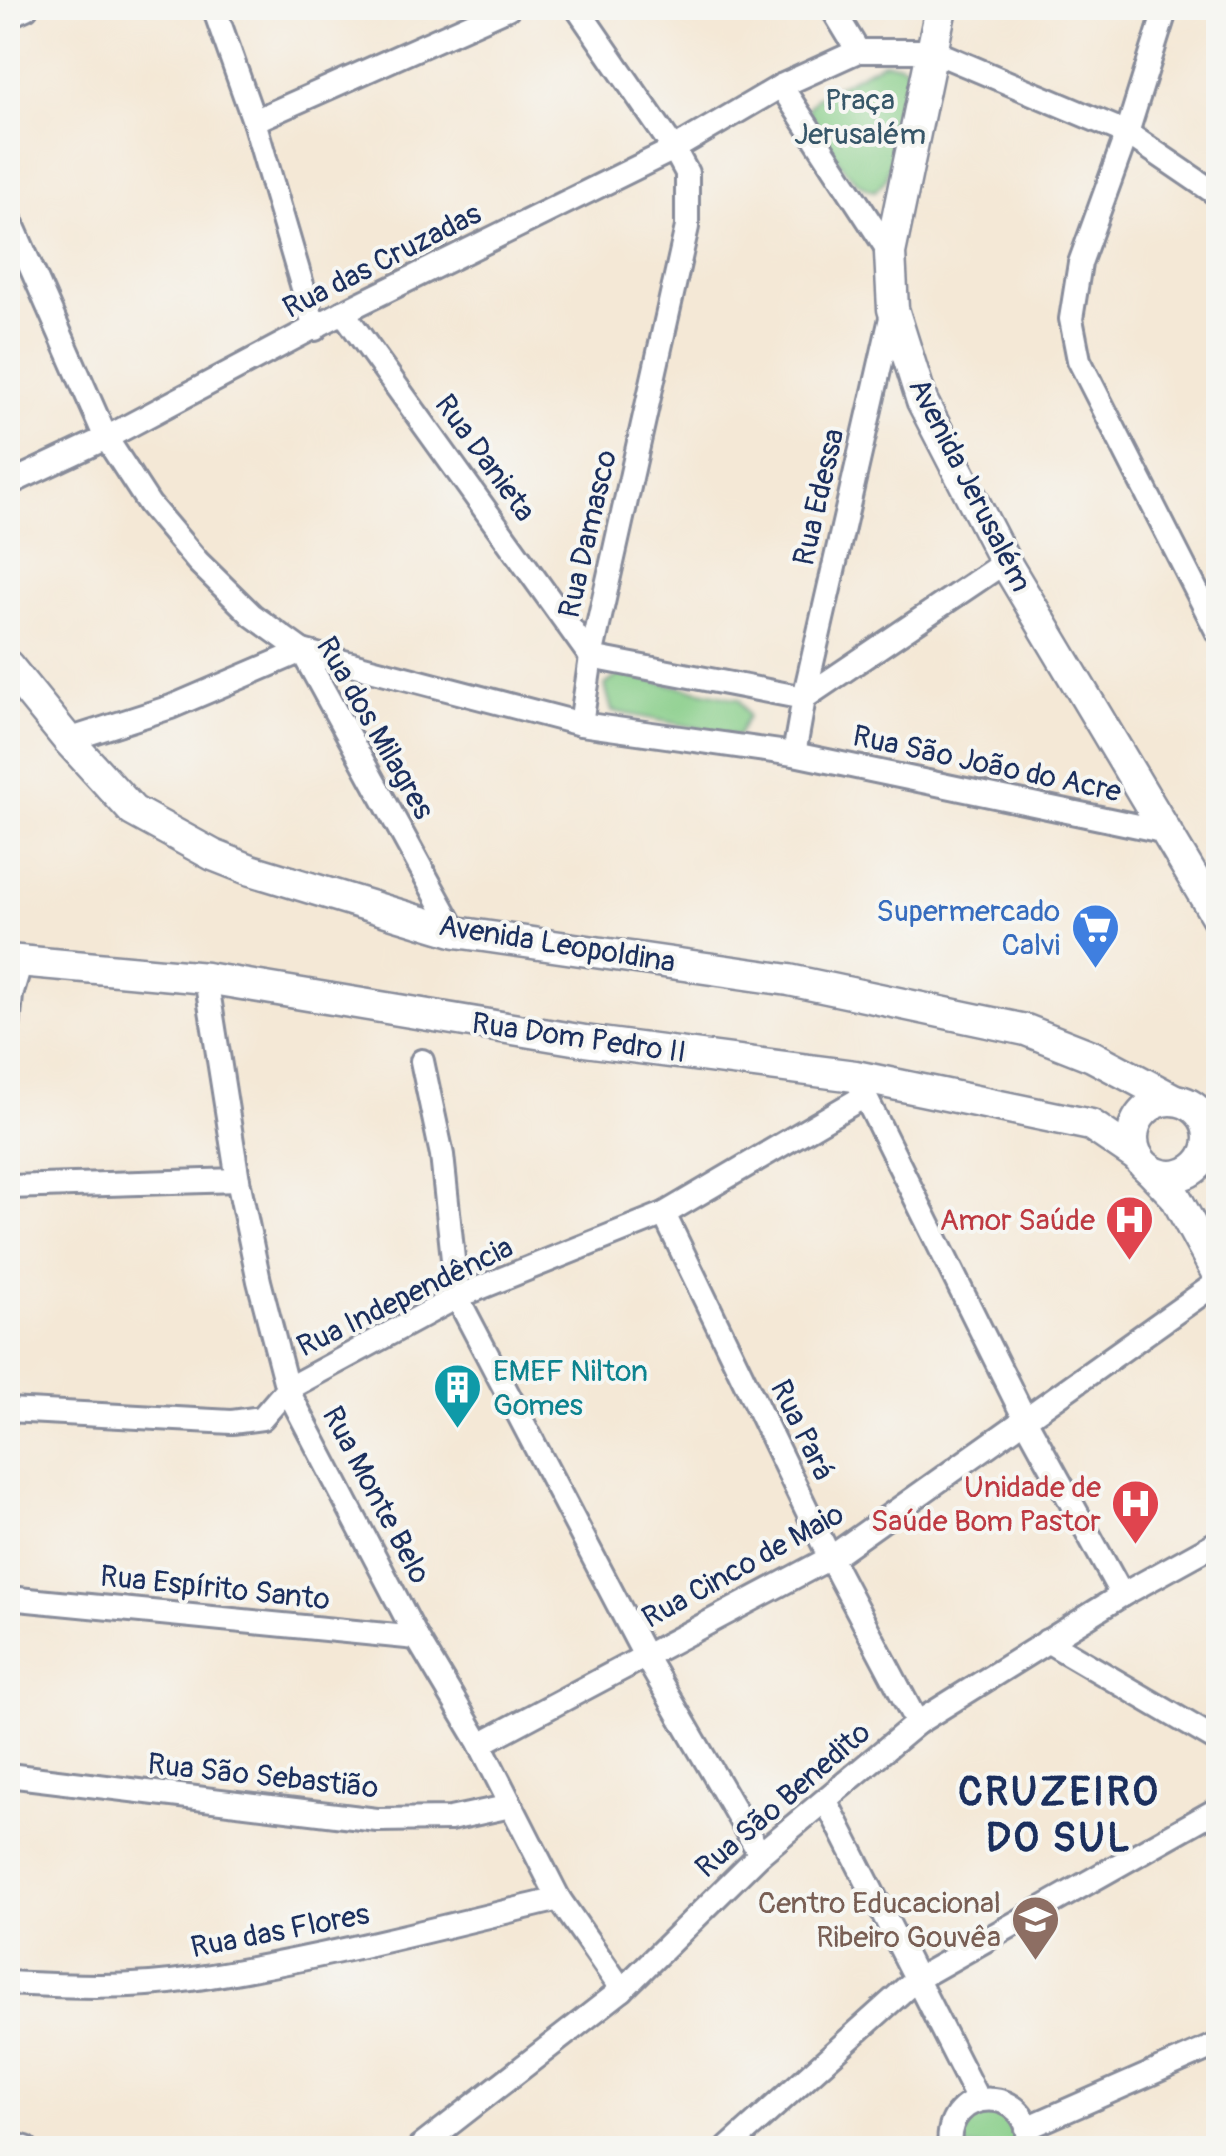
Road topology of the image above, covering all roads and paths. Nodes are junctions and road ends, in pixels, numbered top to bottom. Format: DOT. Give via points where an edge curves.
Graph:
graph roads {
  1 [pos="26,8"];
  2 [pos="214,8"];
  3 [pos="508,8"];
  4 [pos="577,8"];
  5 [pos="832,8"];
  6 [pos="941,8"];
  7 [pos="1166,8"];
  8 [pos="8,16"];
  9 [pos="858,50"];
  10 [pos="933,51"];
  11 [pos="781,86"];
  12 [pos="254,121"];
  13 [pos="1127,134"];
  14 [pos="674,149"];
  15 [pos="1218,195"];
  16 [pos="8,215"];
  17 [pos="890,253"];
  18 [pos="893,309"];
  19 [pos="344,312"];
  20 [pos="314,329"];
  21 [pos="106,438"];
  22 [pos="8,484"];
  23 [pos="1005,562"];
  24 [pos="1218,633"];
  25 [pos="302,651"];
  26 [pos="592,658"];
  27 [pos="8,666"];
  28 [pos="804,698"];
  29 [pos="581,724"];
  30 [pos="68,740"];
  31 [pos="794,754"];
  32 [pos="1167,832"];
  33 [pos="1218,919"];
  34 [pos="456,932"];
  35 [pos="14,961"];
  36 [pos="206,978"];
  37 [pos="9,995"];
  38 [pos="8,1028"];
  39 [pos="422,1061"];
  40 [pos="859,1086"];
  41 [pos="1174,1099"];
  42 [pos="1213,1129"];
  43 [pos="1206,1161"];
  44 [pos="1144,1163"];
  45 [pos="238,1180"];
  46 [pos="8,1188"];
  47 [pos="664,1214"];
  48 [pos="1218,1278"];
  49 [pos="457,1298"];
  50 [pos="287,1389"];
  51 [pos="8,1410"];
  52 [pos="1025,1420"];
  53 [pos="1218,1542"];
  54 [pos="830,1558"];
  55 [pos="1122,1594"];
  56 [pos="8,1598"];
  57 [pos="417,1638"];
  58 [pos="1047,1641"];
  59 [pos="644,1654"];
  60 [pos="917,1724"];
  61 [pos="1218,1741"];
  62 [pos="480,1744"];
  63 [pos="8,1775"];
  64 [pos="826,1801"];
  65 [pos="511,1806"];
  66 [pos="1218,1808"];
  67 [pos="760,1854"];
  68 [pos="560,1900"];
  69 [pos="914,1980"];
  70 [pos="8,1982"];
  71 [pos="622,1990"];
  72 [pos="1218,2044"];
  73 [pos="978,2100"];
  74 [pos="1028,2138"];
  75 [pos="8,2143"];
  76 [pos="26,2148"];
  77 [pos="419,2148"];
  78 [pos="728,2148"];
  79 [pos="950,2148"];
  1 -- 8 [label="street"];
  2 -- 12 [label="street"];
  3 -- 12 [label="street"];
  4 -- 14 [label="street, Rua Damasco"];
  5 -- 9 [label="street"];
  6 -- 10 [label="street, Avenida Jerusalém"];
  7 -- 13 [label="street"];
  9 -- 10 [label="street, Rua das Cruzadas"];
  9 -- 11 [label="street, Rua das Cruzadas"];
  10 -- 13 [label="street"];
  10 -- 17 [label="street, Avenida Jerusalém"];
  11 -- 14 [label="street, Rua das Cruzadas"];
  11 -- 17 [label="street"];
  12 -- 20 [label="street"];
  13 -- 15 [label="street"];
  13 -- 24 [label="street" via="1080,263 1071,318 1079,360"];
  14 -- 19 [label="street, Rua das Cruzadas"];
  14 -- 26 [label="street, Rua Damasco" via="687,174 687,227"];
  16 -- 21 [label="street, Rua dos Milagres"];
  17 -- 18 [label="street, Avenida Jerusalém"];
  18 -- 23 [label="street, Avenida Jerusalém" via="922,401"];
  18 -- 28 [label="street, Rua Edessa"];
  19 -- 20 [label="street, Rua das Cruzadas"];
  19 -- 26 [label="street, Rua Danieta"];
  20 -- 21 [label="street, Rua das Cruzadas"];
  21 -- 22 [label="street, Rua das Cruzadas"];
  21 -- 25 [label="street, Rua dos Milagres" via="198,562 252,615"];
  23 -- 28 [label="street"];
  23 -- 32 [label="street, Avenida Jerusalém"];
  25 -- 29 [label="street"];
  25 -- 30 [label="street" via="171,707"];
  25 -- 34 [label="street, Rua dos Milagres"];
  26 -- 28 [label="street"];
  26 -- 29 [label="street, Rua Damasco"];
  27 -- 30 [label="street, Avenida Leopoldina"];
  28 -- 31 [label="street, Rua Edessa"];
  29 -- 31 [label="street"];
  30 -- 34 [label="street, Avenida Leopoldina" via="133,811 213,855"];
  31 -- 32 [label="street, Rua São João do Acre"];
  32 -- 33 [label="street, Avenida Jerusalém"];
  34 -- 41 [label="street, Avenida Leopoldina" via="789,980 1026,1030"];
  35 -- 36 [label="street, Rua Dom Pedro II"];
  35 -- 37 [label="street"];
  36 -- 40 [label="street, Rua Dom Pedro II"];
  36 -- 45 [label="street, Rua Monte Belo"];
  37 -- 38 [label="street"];
  39 -- 49 [label="street" via="442,1155"];
  40 -- 44 [label="street, Rua Dom Pedro II" via="1091,1125"];
  40 -- 47 [label="street, Rua Independência"];
  40 -- 52 [label="street"];
  41 -- 42 [label="street" via="1194,1106"];
  41 -- 44 [label="street" via="1152,1104 1138,1119 1133,1138"];
  42 -- 43 [label="street"];
  43 -- 44 [label="street" via="1168,1176"];
  44 -- 48 [label="street, Rua Dom Pedro II" via="1175,1196"];
  45 -- 46 [label="street"];
  45 -- 50 [label="street, Rua Monte Belo"];
  47 -- 49 [label="street, Rua Independência"];
  47 -- 54 [label="street, Rua Pará"];
  48 -- 52 [label="street, Rua Cinco de Maio"];
  49 -- 50 [label="street, Rua Independência"];
  49 -- 59 [label="street"];
  50 -- 51 [label="street, Rua Independência" via="262,1418 232,1422"];
  50 -- 57 [label="street, Rua Monte Belo"];
  52 -- 54 [label="street, Rua Cinco de Maio"];
  52 -- 55 [label="street"];
  53 -- 55 [label="street, Rua São Benedito"];
  54 -- 59 [label="street, Rua Cinco de Maio"];
  54 -- 60 [label="street, Rua Pará"];
  55 -- 58 [label="street, Rua São Benedito"];
  56 -- 57 [label="street, Rua Espírito Santo"];
  57 -- 62 [label="street, Rua Monte Belo"];
  58 -- 60 [label="street, Rua São Benedito"];
  58 -- 61 [label="street"];
  59 -- 62 [label="street, Rua Cinco de Maio"];
  59 -- 67 [label="street"];
  60 -- 64 [label="street, Rua São Benedito"];
  62 -- 65 [label="street, Rua Monte Belo"];
  63 -- 65 [label="street, Rua São Sebastião" via="376,1820 450,1819"];
  64 -- 67 [label="street, Rua São Benedito"];
  64 -- 69 [label="street"];
  65 -- 68 [label="street, Rua Monte Belo"];
  66 -- 69 [label="street"];
  67 -- 71 [label="street, Rua São Benedito"];
  68 -- 70 [label="street, Rua das Flores" via="188,1980 76,1987"];
  68 -- 71 [label="street, Rua Monte Belo"];
  69 -- 73 [label="street"];
  69 -- 78 [label="street"];
  71 -- 77 [label="street, Rua São Benedito"];
  72 -- 74 [label="street"];
  73 -- 74 [label="street" via="1009,2104"];
  73 -- 79 [label="street" via="954,2120"];
  75 -- 76 [label="street"];
}
